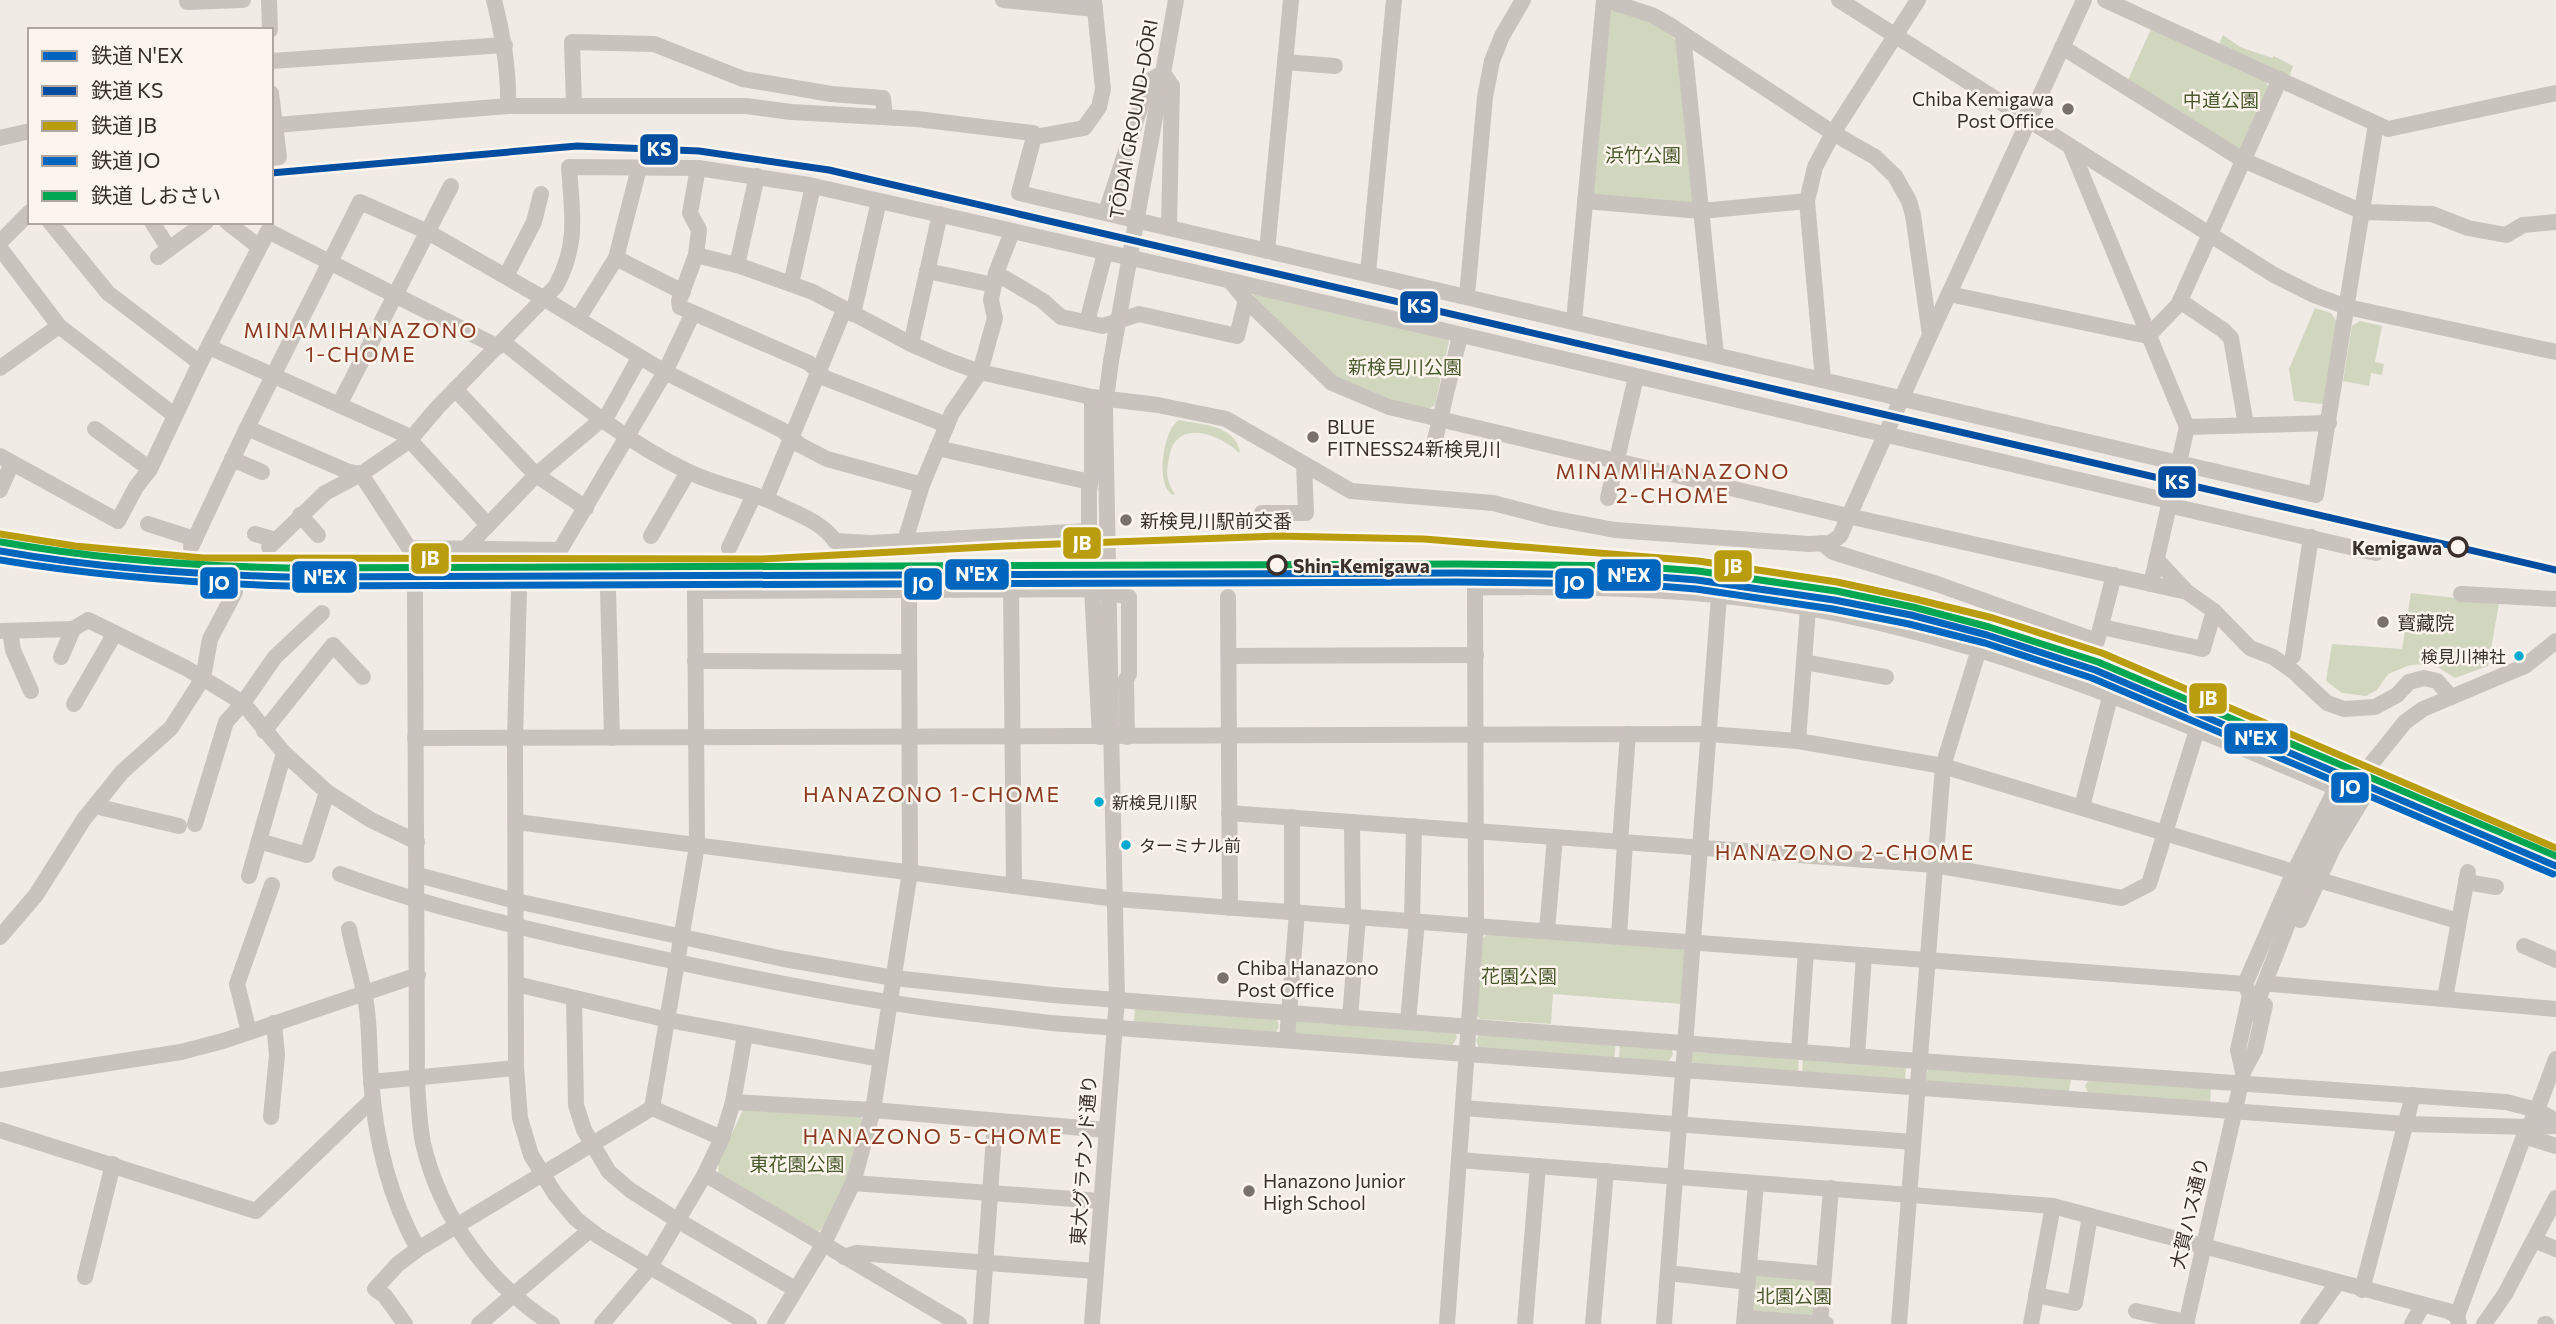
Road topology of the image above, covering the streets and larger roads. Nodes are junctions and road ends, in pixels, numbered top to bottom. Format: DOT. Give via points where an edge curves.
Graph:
graph roads {
  1 [pos="243,0"];
  2 [pos="269,0"];
  3 [pos="494,0"];
  4 [pos="1003,0"];
  5 [pos="1176,0"];
  6 [pos="1291,0"];
  7 [pos="1394,0"];
  8 [pos="1522,0"];
  9 [pos="1605,0"];
  10 [pos="1839,0"];
  11 [pos="1918,0"];
  12 [pos="2084,0"];
  13 [pos="2105,0"];
  14 [pos="187,2"];
  15 [pos="1095,4"];
  16 [pos="270,28"];
  17 [pos="1683,35"];
  18 [pos="1896,36"];
  19 [pos="505,45"];
  20 [pos="2062,47"];
  21 [pos="273,61"];
  22 [pos="1285,62"];
  23 [pos="1335,66"];
  24 [pos="1162,79"];
  25 [pos="2280,79"];
  26 [pos="2556,93"];
  27 [pos="574,105"];
  28 [pos="273,106"];
  29 [pos="508,106"];
  30 [pos="885,117"];
  31 [pos="2029,119"];
  32 [pos="2376,124"];
  33 [pos="276,125"];
  34 [pos="28,131"];
  35 [pos="1833,133"];
  36 [pos="1034,137"];
  37 [pos="0,138"];
  38 [pos="2070,146"];
  39 [pos="273,158"];
  40 [pos="2242,160"];
  41 [pos="639,167"];
  42 [pos="698,169"];
  43 [pos="757,176"];
  44 [pos="451,186"];
  45 [pos="813,186"];
  46 [pos="541,194"];
  47 [pos="879,201"];
  48 [pos="1585,201"];
  49 [pos="1807,201"];
  50 [pos="1701,211"];
  51 [pos="1106,212"];
  52 [pos="2363,212"];
  53 [pos="28,214"];
  54 [pos="940,214"];
  55 [pos="2556,222"];
  56 [pos="52,224"];
  57 [pos="153,224"];
  58 [pos="203,224"];
  59 [pos="230,224"];
  60 [pos="1169,228"];
  61 [pos="428,232"];
  62 [pos="1012,232"];
  63 [pos="2210,233"];
  64 [pos="0,242"];
  65 [pos="259,247"];
  66 [pos="0,248"];
  67 [pos="1267,251"];
  68 [pos="1105,253"];
  69 [pos="696,255"];
  70 [pos="616,258"];
  71 [pos="330,261"];
  72 [pos="737,265"];
  73 [pos="927,271"];
  74 [pos="1368,273"];
  75 [pos="506,276"];
  76 [pos="995,279"];
  77 [pos="1230,281"];
  78 [pos="791,284"];
  79 [pos="683,292"];
  80 [pos="1949,294"];
  81 [pos="1468,296"];
  82 [pos="396,297"];
  83 [pos="543,298"];
  84 [pos="1246,300"];
  85 [pos="2179,301"];
  86 [pos="2347,306"];
  87 [pos="848,312"];
  88 [pos="693,313"];
  89 [pos="578,319"];
  90 [pos="1574,321"];
  91 [pos="1087,322"];
  92 [pos="59,326"];
  93 [pos="1930,335"];
  94 [pos="1460,336"];
  95 [pos="2148,336"];
  96 [pos="500,344"];
  97 [pos="911,344"];
  98 [pos="209,347"];
  99 [pos="2556,352"];
  100 [pos="1716,355"];
  101 [pos="639,358"];
  102 [pos="200,363"];
  103 [pos="0,368"];
  104 [pos="665,372"];
  105 [pos="818,372"];
  106 [pos="980,372"];
  107 [pos="274,375"];
  108 [pos="1636,377"];
  109 [pos="1824,380"];
  110 [pos="455,389"];
  111 [pos="1902,397"];
  112 [pos="1100,402"];
  113 [pos="340,405"];
  114 [pos="174,415"];
  115 [pos="1439,419"];
  116 [pos="601,420"];
  117 [pos="2329,423"];
  118 [pos="947,425"];
  119 [pos="2246,425"];
  120 [pos="2187,427"];
  121 [pos="247,428"];
  122 [pos="95,429"];
  123 [pos="1885,435"];
  124 [pos="791,437"];
  125 [pos="628,438"];
  126 [pos="410,441"];
  127 [pos="1433,448"];
  128 [pos="937,449"];
  129 [pos="232,459"];
  130 [pos="6,460"];
  131 [pos="1617,461"];
  132 [pos="2179,461"];
  133 [pos="1304,464"];
  134 [pos="150,469"];
  135 [pos="262,472"];
  136 [pos="688,472"];
  137 [pos="361,474"];
  138 [pos="536,475"];
  139 [pos="1090,482"];
  140 [pos="922,485"];
  141 [pos="0,490"];
  142 [pos="760,497"];
  143 [pos="1608,498"];
  144 [pos="2168,503"];
  145 [pos="586,508"];
  146 [pos="1262,513"];
  147 [pos="300,515"];
  148 [pos="1848,516"];
  149 [pos="148,524"];
  150 [pos="488,525"];
  151 [pos="255,534"];
  152 [pos="318,535"];
  153 [pos="651,537"];
  154 [pos="2311,537"];
  155 [pos="905,541"];
  156 [pos="1822,543"];
  157 [pos="466,548"];
  158 [pos="729,548"];
  159 [pos="2376,552"];
  160 [pos="2157,560"];
  161 [pos="2115,575"];
  162 [pos="2151,584"];
  163 [pos="608,589"];
  164 [pos="1011,589"];
  165 [pos="1091,589"];
  166 [pos="519,590"];
  167 [pos="909,590"];
  168 [pos="236,592"];
  169 [pos="415,592"];
  170 [pos="2188,592"];
  171 [pos="2461,594"];
  172 [pos="1719,596"];
  173 [pos="1228,597"];
  174 [pos="2556,599"];
  175 [pos="1808,609"];
  176 [pos="2214,611"];
  177 [pos="322,613"];
  178 [pos="2102,627"];
  179 [pos="73,629"];
  180 [pos="5,631"];
  181 [pos="115,633"];
  182 [pos="2556,641"];
  183 [pos="1979,649"];
  184 [pos="1476,655"];
  185 [pos="1229,656"];
  186 [pos="2293,656"];
  187 [pos="61,657"];
  188 [pos="695,661"];
  189 [pos="909,662"];
  190 [pos="1804,662"];
  191 [pos="363,677"];
  192 [pos="1886,677"];
  193 [pos="203,678"];
  194 [pos="32,691"];
  195 [pos="2111,693"];
  196 [pos="2451,697"];
  197 [pos="243,703"];
  198 [pos="74,704"];
  199 [pos="2197,730"];
  200 [pos="264,731"];
  201 [pos="1112,733"];
  202 [pos="1628,734"];
  203 [pos="1708,734"];
  204 [pos="1229,735"];
  205 [pos="1477,735"];
  206 [pos="909,737"];
  207 [pos="1012,737"];
  208 [pos="415,738"];
  209 [pos="515,738"];
  210 [pos="612,738"];
  211 [pos="695,738"];
  212 [pos="1798,741"];
  213 [pos="284,753"];
  214 [pos="1943,766"];
  215 [pos="2336,788"];
  216 [pos="327,792"];
  217 [pos="94,806"];
  218 [pos="2082,807"];
  219 [pos="1229,813"];
  220 [pos="1292,817"];
  221 [pos="517,822"];
  222 [pos="1352,822"];
  223 [pos="1414,826"];
  224 [pos="1477,831"];
  225 [pos="2165,832"];
  226 [pos="1555,837"];
  227 [pos="259,841"];
  228 [pos="417,842"];
  229 [pos="1623,842"];
  230 [pos="697,846"];
  231 [pos="1700,848"];
  232 [pos="1935,865"];
  233 [pos="910,872"];
  234 [pos="2294,872"];
  235 [pos="340,874"];
  236 [pos="418,875"];
  237 [pos="249,876"];
  238 [pos="2319,880"];
  239 [pos="272,885"];
  240 [pos="1014,886"];
  241 [pos="2496,887"];
  242 [pos="1116,899"];
  243 [pos="418,901"];
  244 [pos="516,901"];
  245 [pos="1230,908"];
  246 [pos="1294,912"];
  247 [pos="1356,916"];
  248 [pos="1415,921"];
  249 [pos="2458,921"];
  250 [pos="516,926"];
  251 [pos="1476,926"];
  252 [pos="349,929"];
  253 [pos="1547,931"];
  254 [pos="1619,936"];
  255 [pos="0,937"];
  256 [pos="681,938"];
  257 [pos="1692,942"];
  258 [pos="2524,946"];
  259 [pos="1807,951"];
  260 [pos="1864,955"];
  261 [pos="1927,960"];
  262 [pos="2556,960"];
  263 [pos="678,963"];
  264 [pos="418,975"];
  265 [pos="894,978"];
  266 [pos="516,984"];
  267 [pos="2245,984"];
  268 [pos="2272,984"];
  269 [pos="362,992"];
  270 [pos="574,998"];
  271 [pos="2445,998"];
  272 [pos="1117,999"];
  273 [pos="890,1003"];
  274 [pos="2556,1009"];
  275 [pos="1289,1013"];
  276 [pos="1350,1018"];
  277 [pos="668,1020"];
  278 [pos="274,1023"];
  279 [pos="1408,1023"];
  280 [pos="1115,1027"];
  281 [pos="1469,1027"];
  282 [pos="249,1032"];
  283 [pos="745,1035"];
  284 [pos="1287,1039"];
  285 [pos="1685,1043"];
  286 [pos="1799,1052"];
  287 [pos="1467,1054"];
  288 [pos="1857,1056"];
  289 [pos="880,1059"];
  290 [pos="2556,1059"];
  291 [pos="1919,1061"];
  292 [pos="516,1068"];
  293 [pos="1684,1069"];
  294 [pos="2079,1072"];
  295 [pos="417,1078"];
  296 [pos="2242,1078"];
  297 [pos="0,1080"];
  298 [pos="1918,1086"];
  299 [pos="372,1090"];
  300 [pos="2413,1095"];
  301 [pos="2077,1099"];
  302 [pos="733,1102"];
  303 [pos="652,1108"];
  304 [pos="1464,1108"];
  305 [pos="873,1110"];
  306 [pos="2537,1110"];
  307 [pos="2234,1111"];
  308 [pos="271,1117"];
  309 [pos="995,1122"];
  310 [pos="2556,1123"];
  311 [pos="2406,1124"];
  312 [pos="1680,1125"];
  313 [pos="0,1130"];
  314 [pos="1106,1130"];
  315 [pos="2526,1132"];
  316 [pos="722,1138"];
  317 [pos="1913,1142"];
  318 [pos="591,1145"];
  319 [pos="2556,1146"];
  320 [pos="1459,1160"];
  321 [pos="113,1164"];
  322 [pos="1538,1166"];
  323 [pos="1606,1171"];
  324 [pos="705,1174"];
  325 [pos="542,1175"];
  326 [pos="1676,1176"];
  327 [pos="853,1183"];
  328 [pos="1756,1183"];
  329 [pos="1831,1188"];
  330 [pos="990,1192"];
  331 [pos="1909,1194"];
  332 [pos="2556,1198"];
  333 [pos="1101,1201"];
  334 [pos="2053,1206"];
  335 [pos="2090,1216"];
  336 [pos="677,1220"];
  337 [pos="457,1225"];
  338 [pos="590,1230"];
  339 [pos="2534,1240"];
  340 [pos="823,1245"];
  341 [pos="2203,1245"];
  342 [pos="418,1249"];
  343 [pos="2556,1249"];
  344 [pos="844,1257"];
  345 [pos="985,1261"];
  346 [pos="650,1267"];
  347 [pos="1096,1271"];
  348 [pos="1668,1273"];
  349 [pos="1824,1274"];
  350 [pos="1748,1275"];
  351 [pos="85,1277"];
  352 [pos="2338,1282"];
  353 [pos="796,1289"];
  354 [pos="2362,1290"];
  355 [pos="513,1295"];
  356 [pos="2036,1295"];
  357 [pos="2423,1305"];
  358 [pos="2136,1311"];
  359 [pos="2458,1320"];
  360 [pos="1744,1321"];
  361 [pos="2186,1323"];
  362 [pos="405,1324"];
  363 [pos="479,1324"];
  364 [pos="552,1324"];
  365 [pos="602,1324"];
  366 [pos="749,1324"];
  367 [pos="775,1324"];
  368 [pos="959,1324"];
  369 [pos="981,1324"];
  370 [pos="1092,1324"];
  371 [pos="1447,1324"];
  372 [pos="1525,1324"];
  373 [pos="1593,1324"];
  374 [pos="1664,1324"];
  375 [pos="1820,1324"];
  376 [pos="1826,1324"];
  377 [pos="1899,1324"];
  378 [pos="2031,1324"];
  379 [pos="2308,1324"];
  380 [pos="2412,1324"];
  381 [pos="2484,1324"];
  1 -- 14 [label="street"];
  2 -- 16 [label="street"];
  3 -- 19 [label="street"];
  4 -- 15 [label="street"];
  5 -- 24 [label="street, TŌDAI GROUND-DŌRI"];
  6 -- 22 [label="street"];
  7 -- 74 [label="street"];
  8 -- 81 [label="street" via="1492,61 1485,97"];
  9 -- 17 [label="street" via="1652,15"];
  9 -- 48 [label="street"];
  10 -- 18 [label="street"];
  11 -- 18 [label="street"];
  12 -- 20 [label="street"];
  13 -- 25 [label="street"];
  15 -- 36 [label="street" via="1103,89 1100,107 1084,128"];
  17 -- 35 [label="street"];
  17 -- 50 [label="street"];
  18 -- 31 [label="street"];
  18 -- 35 [label="street"];
  19 -- 21 [label="street"];
  19 -- 29 [label="street"];
  20 -- 31 [label="street"];
  20 -- 40 [label="street"];
  22 -- 23 [label="street"];
  22 -- 67 [label="street"];
  24 -- 51 [label="street" via="1149,81"];
  24 -- 60 [label="street" via="1172,86"];
  24 -- 112 [label="street, TŌDAI GROUND-DŌRI, bridge"];
  25 -- 32 [label="street"];
  25 -- 40 [label="street"];
  26 -- 32 [label="street" via="2388,129"];
  27 -- 29 [label="street"];
  27 -- 30 [label="street" via="746,106"];
  27 -- 30 [label="street" via="572,42 653,44 743,79 883,98"];
  28 -- 33 [label="street"];
  29 -- 33 [label="street"];
  30 -- 36 [label="street" via="1033,133"];
  31 -- 38 [label="street"];
  31 -- 80 [label="street"];
  32 -- 52 [label="street"];
  33 -- 39 [label="street" via="279,157"];
  34 -- 37 [label="street"];
  35 -- 49 [label="street" via="1815,167"];
  35 -- 93 [label="street" via="1885,166 1909,201"];
  36 -- 51 [label="street" via="1019,193"];
  38 -- 63 [label="street"];
  38 -- 95 [label="street"];
  40 -- 52 [label="street"];
  40 -- 63 [label="street"];
  41 -- 42 [label="street"];
  41 -- 70 [label="street"];
  41 -- 83 [label="street" via="569,167 574,236 568,264"];
  42 -- 43 [label="street"];
  42 -- 69 [label="street" via="690,214 699,230"];
  43 -- 45 [label="street"];
  43 -- 72 [label="street"];
  44 -- 61 [label="street"];
  45 -- 47 [label="street"];
  45 -- 78 [label="street"];
  46 -- 75 [label="street" via="534,222"];
  47 -- 54 [label="street"];
  47 -- 87 [label="street"];
  48 -- 50 [label="street"];
  48 -- 90 [label="street"];
  49 -- 50 [label="street"];
  49 -- 109 [label="street"];
  50 -- 100 [label="street"];
  51 -- 60 [label="street"];
  52 -- 55 [label="street" via="2432,214 2468,228 2506,235 2523,225"];
  52 -- 86 [label="street"];
  53 -- 64 [label="street"];
  54 -- 62 [label="street"];
  54 -- 73 [label="street"];
  56 -- 102 [label="street" via="108,293"];
  57 -- 58 [label="street" via="164,253"];
  59 -- 65 [label="street"];
  60 -- 67 [label="street"];
  61 -- 71 [label="street" via="360,202"];
  61 -- 75 [label="street"];
  61 -- 82 [label="street"];
  62 -- 68 [label="street"];
  62 -- 76 [label="street"];
  63 -- 85 [label="street"];
  63 -- 86 [label="street" via="2274,275"];
  65 -- 71 [label="street" via="268,231"];
  65 -- 98 [label="street"];
  66 -- 92 [label="street"];
  67 -- 74 [label="street"];
  68 -- 77 [label="street"];
  68 -- 91 [label="street"];
  69 -- 72 [label="street"];
  69 -- 79 [label="street"];
  70 -- 79 [label="street"];
  70 -- 89 [label="street"];
  71 -- 82 [label="street"];
  71 -- 107 [label="street"];
  72 -- 78 [label="street"];
  73 -- 76 [label="street"];
  73 -- 97 [label="street"];
  74 -- 81 [label="street"];
  75 -- 83 [label="street"];
  76 -- 91 [label="street" via="1043,300 1061,317"];
  76 -- 106 [label="street" via="991,300 995,318"];
  77 -- 84 [label="street"];
  77 -- 94 [label="street"];
  78 -- 87 [label="street"];
  79 -- 88 [label="street" via="680,307"];
  80 -- 93 [label="street"];
  80 -- 95 [label="street"];
  81 -- 90 [label="street"];
  82 -- 96 [label="street"];
  82 -- 113 [label="street"];
  83 -- 89 [label="street"];
  83 -- 96 [label="street"];
  84 -- 91 [label="street" via="1237,336 1139,314 1103,326"];
  84 -- 115 [label="street" via="1332,383 1389,407"];
  85 -- 95 [label="street"];
  85 -- 119 [label="street" via="2231,338"];
  86 -- 99 [label="street"];
  86 -- 117 [label="street"];
  87 -- 97 [label="street"];
  87 -- 105 [label="street"];
  88 -- 104 [label="street"];
  88 -- 105 [label="street" via="809,363"];
  89 -- 101 [label="street"];
  90 -- 100 [label="street"];
  92 -- 103 [label="street"];
  92 -- 114 [label="street"];
  93 -- 111 [label="street"];
  94 -- 108 [label="street"];
  94 -- 115 [label="street"];
  95 -- 120 [label="street"];
  96 -- 110 [label="street"];
  96 -- 116 [label="street"];
  97 -- 106 [label="street"];
  98 -- 102 [label="street"];
  98 -- 107 [label="street"];
  100 -- 109 [label="street"];
  101 -- 104 [label="street"];
  101 -- 116 [label="street"];
  102 -- 114 [label="street"];
  104 -- 124 [label="street"];
  104 -- 125 [label="street"];
  105 -- 118 [label="street"];
  105 -- 124 [label="street"];
  106 -- 112 [label="street"];
  106 -- 118 [label="street"];
  107 -- 113 [label="street"];
  107 -- 121 [label="street"];
  108 -- 123 [label="street"];
  108 -- 131 [label="street"];
  109 -- 111 [label="street"];
  110 -- 126 [label="street"];
  110 -- 138 [label="street"];
  111 -- 123 [label="street"];
  111 -- 132 [label="street"];
  112 -- 133 [label="street" via="1158,405 1226,419"];
  112 -- 139 [label="street"];
  112 -- 201 [label="street, TŌDAI GROUND-DŌRI, bridge"];
  113 -- 126 [label="street"];
  114 -- 134 [label="street"];
  115 -- 127 [label="street"];
  115 -- 131 [label="street"];
  116 -- 125 [label="street"];
  116 -- 138 [label="street"];
  117 -- 119 [label="street"];
  117 -- 132 [label="street" via="2316,495"];
  118 -- 128 [label="street"];
  119 -- 120 [label="street"];
  120 -- 132 [label="street"];
  121 -- 129 [label="street"];
  121 -- 137 [label="street"];
  122 -- 134 [label="street"];
  123 -- 144 [label="street"];
  123 -- 148 [label="street"];
  124 -- 140 [label="street" via="827,459"];
  124 -- 142 [label="street"];
  125 -- 136 [label="street"];
  125 -- 145 [label="street"];
  126 -- 137 [label="street"];
  126 -- 150 [label="street"];
  128 -- 139 [label="street"];
  128 -- 140 [label="street"];
  129 -- 135 [label="street"];
  129 -- 149 [label="street" via="193,543"];
  130 -- 134 [label="street" via="118,521"];
  130 -- 141 [label="street"];
  131 -- 143 [label="street"];
  131 -- 148 [label="street"];
  132 -- 144 [label="street"];
  133 -- 146 [label="street" via="1306,513"];
  133 -- 156 [label="street" via="1351,491 1493,503 1615,530"];
  136 -- 142 [label="street"];
  136 -- 153 [label="street"];
  137 -- 147 [label="street" via="325,493"];
  137 -- 157 [label="street" via="409,548"];
  138 -- 145 [label="street"];
  138 -- 150 [label="street"];
  139 -- 155 [label="street" via="1089,531"];
  140 -- 155 [label="street"];
  142 -- 155 [label="street" via="827,529 835,541"];
  142 -- 158 [label="street"];
  144 -- 154 [label="street"];
  144 -- 160 [label="street"];
  145 -- 157 [label="street" via="560,550"];
  147 -- 151 [label="street" via="272,543"];
  147 -- 152 [label="street"];
  148 -- 156 [label="street" via="1840,536"];
  148 -- 161 [label="street"];
  150 -- 157 [label="street"];
  154 -- 159 [label="street"];
  154 -- 186 [label="street"];
  156 -- 178 [label="street" via="1833,552 1937,583 2097,641"];
  160 -- 162 [label="street"];
  160 -- 170 [label="street"];
  161 -- 162 [label="street"];
  161 -- 178 [label="street"];
  162 -- 170 [label="street"];
  163 -- 210 [label="street"];
  164 -- 165 [label="street"];
  164 -- 167 [label="street"];
  164 -- 207 [label="street"];
  165 -- 201 [label="street"];
  165 -- 201 [label="street" via="1129,597"];
  166 -- 209 [label="street"];
  167 -- 188 [label="street" via="695,590"];
  167 -- 189 [label="street"];
  168 -- 193 [label="street" via="210,639"];
  169 -- 208 [label="street"];
  170 -- 176 [label="street"];
  171 -- 174 [label="street"];
  172 -- 175 [label="street"];
  172 -- 184 [label="street" via="1588,587 1475,587"];
  172 -- 203 [label="street"];
  173 -- 185 [label="street"];
  175 -- 183 [label="street"];
  175 -- 190 [label="street"];
  176 -- 178 [label="street" via="2203,649"];
  176 -- 196 [label="street" via="2250,648 2293,671 2327,703 2344,709 2375,708 2409,682 2424,678 2437,681"];
  177 -- 197 [label="street" via="275,657"];
  179 -- 180 [label="street"];
  179 -- 181 [label="street" via="88,621"];
  179 -- 187 [label="street"];
  180 -- 194 [label="street"];
  181 -- 193 [label="street"];
  181 -- 198 [label="street"];
  182 -- 196 [label="street" via="2525,666"];
  183 -- 195 [label="street"];
  183 -- 214 [label="street"];
  184 -- 185 [label="street"];
  184 -- 205 [label="street"];
  185 -- 204 [label="street"];
  188 -- 189 [label="street"];
  188 -- 211 [label="street"];
  189 -- 206 [label="street"];
  190 -- 192 [label="street"];
  190 -- 212 [label="street"];
  191 -- 200 [label="street" via="333,645"];
  193 -- 197 [label="street"];
  193 -- 217 [label="street" via="164,736 122,772"];
  195 -- 199 [label="street"];
  195 -- 218 [label="street"];
  196 -- 296 [label="street" via="2405,722 2372,763 2324,841 2258,1000"];
  197 -- 200 [label="street"];
  197 -- 217 [label="street" via="226,722 187,825"];
  199 -- 215 [label="street"];
  199 -- 225 [label="street"];
  200 -- 213 [label="street"];
  201 -- 204 [label="street"];
  201 -- 207 [label="street"];
  201 -- 242 [label="street, TŌDAI GROUND-DŌRI"];
  202 -- 203 [label="street"];
  202 -- 205 [label="street"];
  202 -- 229 [label="street"];
  203 -- 212 [label="street"];
  203 -- 231 [label="street"];
  204 -- 205 [label="street"];
  204 -- 219 [label="street"];
  205 -- 224 [label="street"];
  206 -- 207 [label="street"];
  206 -- 211 [label="street"];
  206 -- 233 [label="street"];
  207 -- 240 [label="street"];
  208 -- 209 [label="street"];
  208 -- 228 [label="street"];
  209 -- 210 [label="street"];
  209 -- 221 [label="street"];
  210 -- 211 [label="street"];
  211 -- 230 [label="street"];
  212 -- 214 [label="street"];
  213 -- 216 [label="street"];
  213 -- 227 [label="street"];
  214 -- 218 [label="street"];
  214 -- 232 [label="street"];
  215 -- 234 [label="street"];
  215 -- 238 [label="street, bridge" via="2362,800"];
  216 -- 227 [label="street" via="307,855"];
  216 -- 228 [label="street"];
  217 -- 255 [label="street" via="36,895"];
  218 -- 225 [label="street"];
  219 -- 220 [label="street"];
  219 -- 245 [label="street"];
  220 -- 222 [label="street"];
  220 -- 246 [label="street"];
  221 -- 230 [label="street"];
  221 -- 244 [label="street"];
  222 -- 223 [label="street"];
  222 -- 247 [label="street"];
  223 -- 224 [label="street"];
  223 -- 248 [label="street"];
  224 -- 226 [label="street"];
  224 -- 251 [label="street"];
  225 -- 232 [label="street" via="2149,884 2122,898"];
  225 -- 234 [label="street"];
  226 -- 229 [label="street"];
  226 -- 253 [label="street"];
  227 -- 237 [label="street"];
  228 -- 236 [label="street"];
  229 -- 231 [label="street"];
  229 -- 254 [label="street"];
  230 -- 233 [label="street"];
  230 -- 256 [label="street"];
  231 -- 232 [label="street"];
  231 -- 257 [label="street"];
  232 -- 261 [label="street"];
  233 -- 240 [label="street"];
  233 -- 265 [label="street"];
  234 -- 267 [label="street"];
  235 -- 243 [label="street"];
  236 -- 243 [label="street"];
  236 -- 244 [label="street"];
  238 -- 249 [label="street"];
  238 -- 268 [label="street"];
  239 -- 282 [label="street" via="237,984"];
  240 -- 242 [label="street"];
  241 -- 249 [label="street" via="2467,877"];
  242 -- 245 [label="street"];
  242 -- 272 [label="street, TŌDAI GROUND-DŌRI"];
  243 -- 250 [label="street"];
  243 -- 264 [label="street"];
  244 -- 250 [label="street"];
  244 -- 256 [label="street"];
  245 -- 246 [label="street"];
  246 -- 247 [label="street"];
  246 -- 275 [label="street"];
  247 -- 248 [label="street"];
  247 -- 276 [label="street"];
  248 -- 251 [label="street"];
  248 -- 279 [label="street"];
  249 -- 271 [label="street"];
  250 -- 263 [label="street"];
  250 -- 266 [label="street"];
  251 -- 253 [label="street"];
  251 -- 281 [label="street"];
  252 -- 269 [label="street"];
  253 -- 254 [label="street"];
  254 -- 257 [label="street"];
  256 -- 263 [label="street"];
  256 -- 265 [label="street"];
  257 -- 259 [label="street"];
  257 -- 285 [label="street"];
  258 -- 262 [label="street"];
  259 -- 260 [label="street"];
  259 -- 286 [label="street"];
  260 -- 261 [label="street"];
  260 -- 288 [label="street"];
  261 -- 267 [label="street"];
  261 -- 291 [label="street"];
  263 -- 273 [label="street"];
  263 -- 277 [label="street"];
  264 -- 269 [label="street"];
  264 -- 295 [label="street"];
  265 -- 272 [label="street"];
  265 -- 273 [label="street"];
  266 -- 270 [label="street"];
  266 -- 292 [label="street"];
  267 -- 296 [label="street" via="2249,995 2238,1049"];
  268 -- 271 [label="street"];
  268 -- 296 [label="street" via="2255,1050"];
  269 -- 278 [label="street"];
  269 -- 299 [label="street"];
  270 -- 277 [label="street"];
  270 -- 318 [label="street" via="576,1105"];
  271 -- 274 [label="street"];
  272 -- 275 [label="street"];
  272 -- 280 [label="street, 東大グラウンド通り"];
  273 -- 280 [label="street"];
  273 -- 289 [label="street"];
  275 -- 276 [label="street"];
  275 -- 284 [label="street"];
  276 -- 279 [label="street"];
  277 -- 283 [label="street"];
  277 -- 303 [label="street"];
  278 -- 282 [label="street"];
  278 -- 308 [label="street" via="277,1055"];
  279 -- 281 [label="street"];
  280 -- 284 [label="street"];
  280 -- 314 [label="street, 東大グラウンド通り"];
  281 -- 285 [label="street"];
  281 -- 287 [label="street"];
  282 -- 297 [label="street" via="147,1059"];
  283 -- 289 [label="street"];
  283 -- 302 [label="street"];
  284 -- 287 [label="street"];
  285 -- 286 [label="street"];
  285 -- 293 [label="street"];
  286 -- 288 [label="street"];
  287 -- 293 [label="street"];
  287 -- 304 [label="street"];
  288 -- 291 [label="street"];
  289 -- 305 [label="street"];
  290 -- 306 [label="street"];
  291 -- 294 [label="street"];
  291 -- 298 [label="street"];
  292 -- 295 [label="street"];
  292 -- 325 [label="street" via="524,1135"];
  293 -- 298 [label="street"];
  293 -- 312 [label="street"];
  294 -- 296 [label="street"];
  294 -- 301 [label="street"];
  295 -- 299 [label="street"];
  295 -- 337 [label="street" via="419,1122 430,1169"];
  296 -- 300 [label="street"];
  296 -- 307 [label="street, 大賀ハス通り"];
  298 -- 301 [label="street"];
  298 -- 317 [label="street"];
  299 -- 321 [label="street" via="256,1210"];
  299 -- 342 [label="street" via="385,1171"];
  300 -- 306 [label="street" via="2506,1102"];
  300 -- 311 [label="street"];
  301 -- 307 [label="street"];
  302 -- 305 [label="street"];
  302 -- 316 [label="street"];
  303 -- 316 [label="street"];
  303 -- 318 [label="street"];
  304 -- 312 [label="street"];
  304 -- 320 [label="street"];
  305 -- 309 [label="street"];
  305 -- 327 [label="street"];
  306 -- 310 [label="street"];
  306 -- 315 [label="street"];
  307 -- 311 [label="street"];
  307 -- 341 [label="street, 大賀ハス通り"];
  309 -- 314 [label="street"];
  309 -- 330 [label="street"];
  310 -- 315 [label="street"];
  311 -- 315 [label="street"];
  311 -- 354 [label="street"];
  312 -- 317 [label="street"];
  312 -- 326 [label="street"];
  313 -- 321 [label="street"];
  314 -- 333 [label="street, 東大グラウンド通り"];
  315 -- 319 [label="street"];
  315 -- 359 [label="street"];
  316 -- 324 [label="street"];
  317 -- 331 [label="street"];
  318 -- 325 [label="street"];
  318 -- 336 [label="street" via="618,1182"];
  320 -- 322 [label="street"];
  320 -- 371 [label="street"];
  321 -- 351 [label="street"];
  322 -- 323 [label="street"];
  322 -- 372 [label="street"];
  323 -- 326 [label="street"];
  323 -- 373 [label="street"];
  324 -- 336 [label="street"];
  324 -- 340 [label="street"];
  325 -- 337 [label="street"];
  325 -- 338 [label="street"];
  326 -- 328 [label="street"];
  326 -- 348 [label="street"];
  327 -- 330 [label="street"];
  327 -- 340 [label="street"];
  328 -- 329 [label="street"];
  328 -- 350 [label="street"];
  329 -- 331 [label="street"];
  329 -- 349 [label="street"];
  330 -- 333 [label="street"];
  330 -- 345 [label="street"];
  331 -- 334 [label="street"];
  331 -- 377 [label="street"];
  332 -- 339 [label="street"];
  333 -- 347 [label="street, 東大グラウンド通り"];
  334 -- 335 [label="street"];
  334 -- 356 [label="street"];
  335 -- 341 [label="street"];
  335 -- 356 [label="street" via="2075,1303"];
  336 -- 346 [label="street"];
  336 -- 353 [label="street"];
  337 -- 342 [label="street"];
  337 -- 355 [label="street" via="479,1259"];
  338 -- 346 [label="street"];
  338 -- 355 [label="street"];
  339 -- 343 [label="street"];
  339 -- 381 [label="street"];
  340 -- 344 [label="street"];
  340 -- 353 [label="street"];
  341 -- 352 [label="street"];
  341 -- 361 [label="street, 大賀ハス通り"];
  342 -- 362 [label="street" via="375,1289"];
  344 -- 345 [label="street" via="857,1253"];
  344 -- 368 [label="street"];
  345 -- 347 [label="street"];
  345 -- 369 [label="street"];
  346 -- 365 [label="street"];
  346 -- 366 [label="street"];
  347 -- 370 [label="street, 東大グラウンド通り"];
  348 -- 350 [label="street"];
  348 -- 374 [label="street"];
  349 -- 350 [label="street"];
  349 -- 375 [label="street"];
  350 -- 360 [label="street"];
  352 -- 354 [label="street"];
  352 -- 379 [label="street"];
  353 -- 367 [label="street"];
  354 -- 357 [label="street"];
  355 -- 363 [label="street"];
  355 -- 364 [label="street"];
  356 -- 378 [label="street"];
  357 -- 359 [label="street" via="2448,1311"];
  357 -- 380 [label="street"];
  358 -- 361 [label="street"];
  360 -- 375 [label="street"];
  375 -- 376 [label="street"];
}
